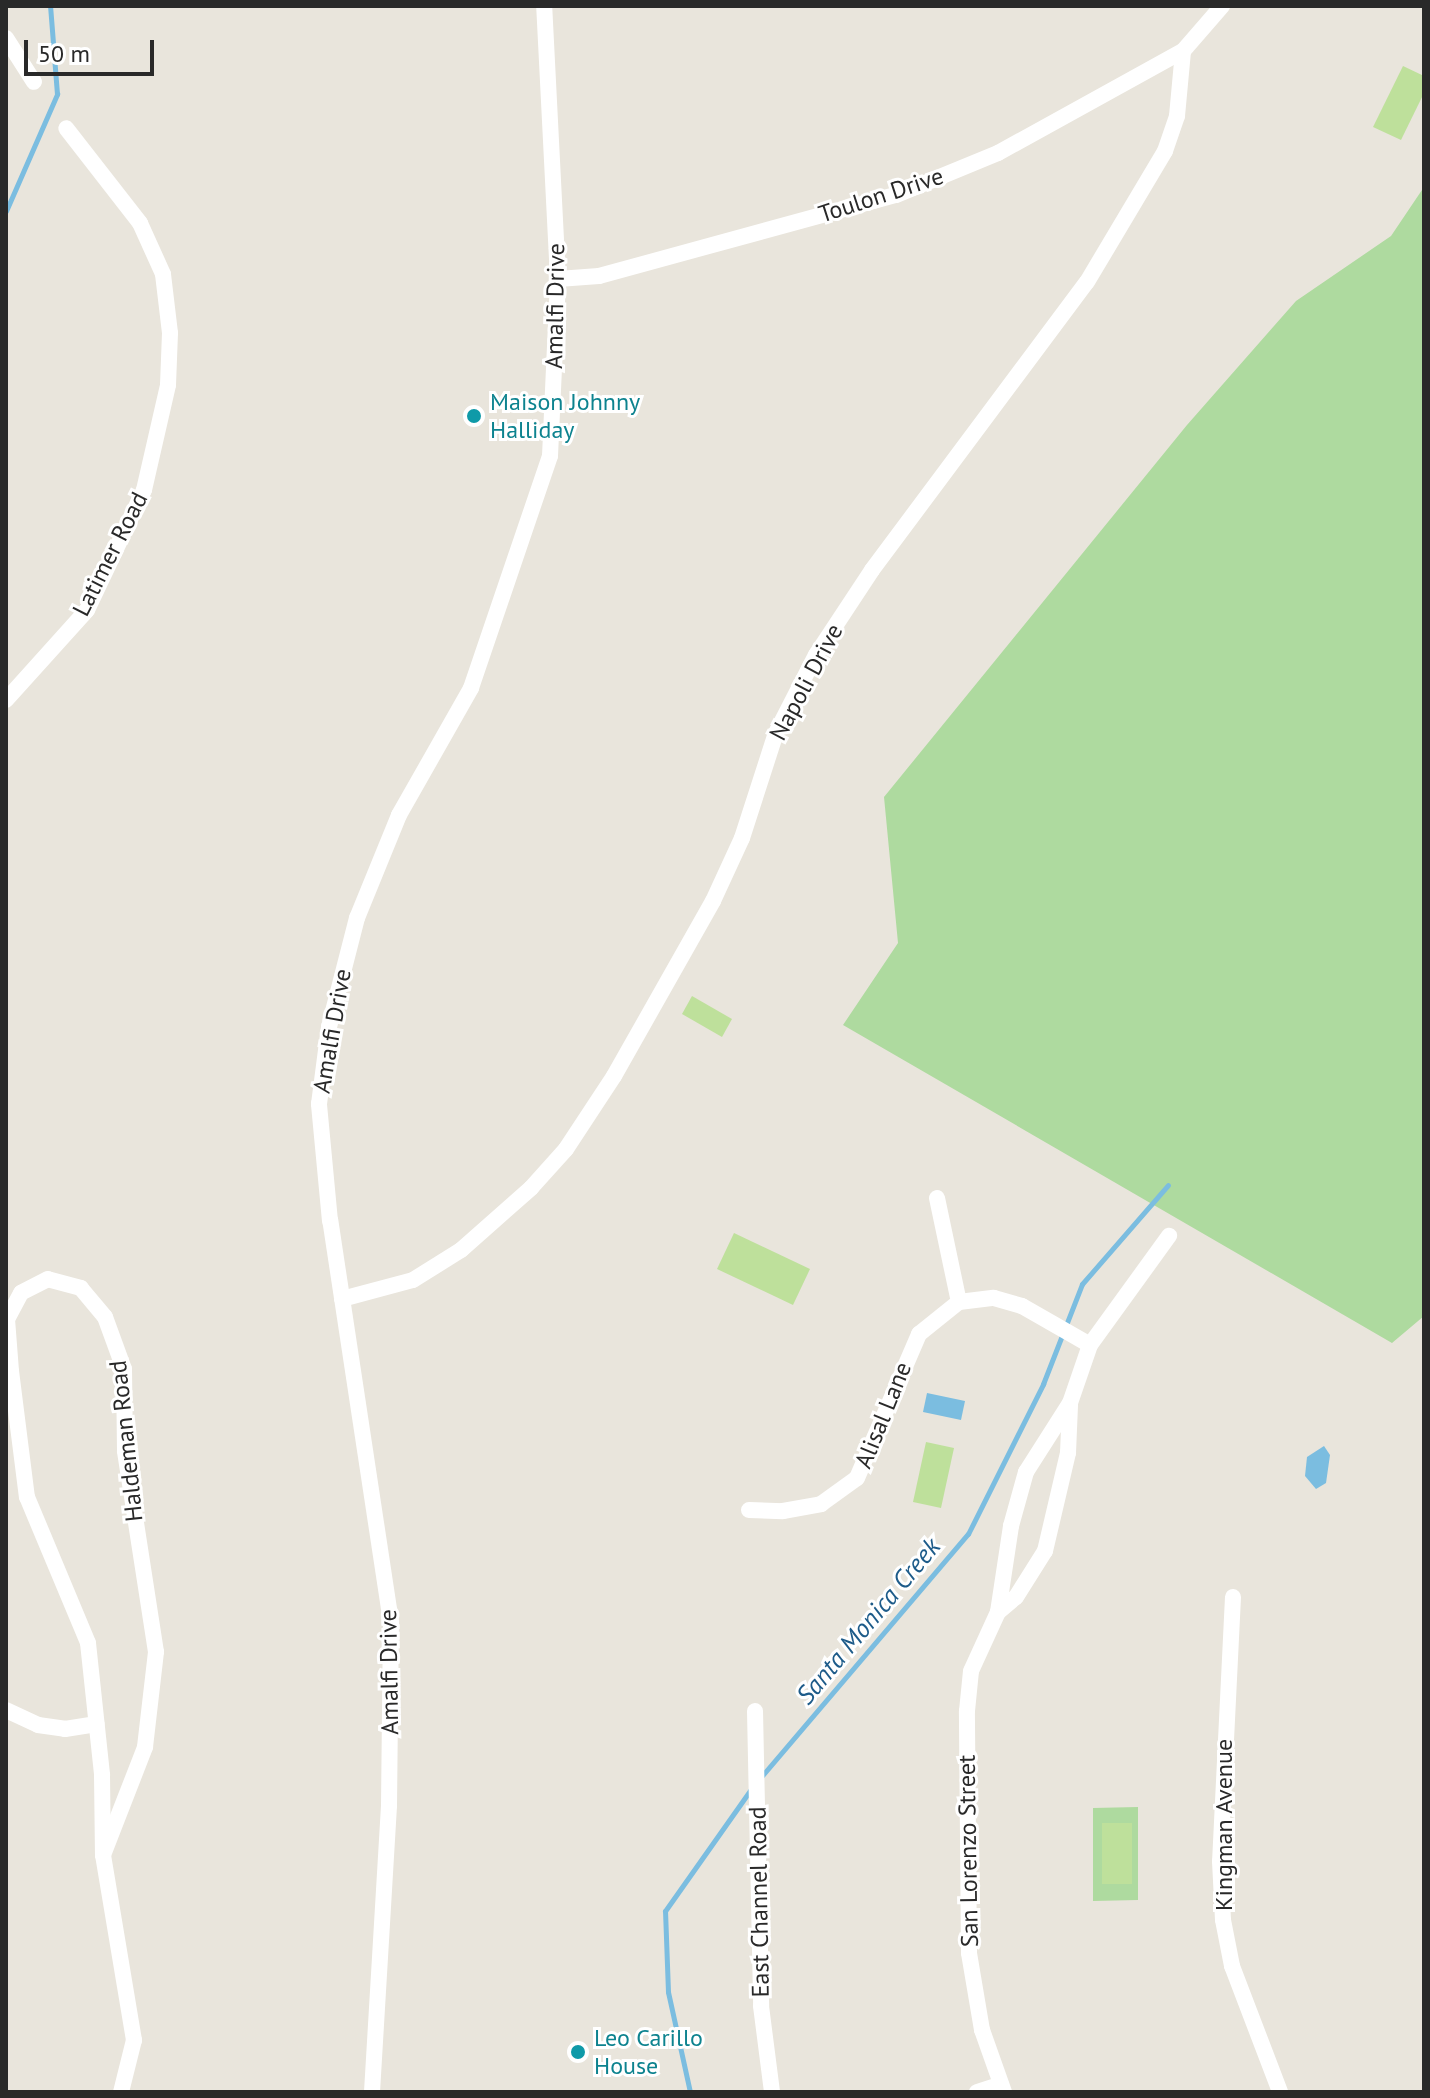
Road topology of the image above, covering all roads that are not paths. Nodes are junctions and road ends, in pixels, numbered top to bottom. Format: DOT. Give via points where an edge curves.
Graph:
graph roads {
  1 [pos="544,6"];
  2 [pos="1222,6"];
  3 [pos="6,38"];
  4 [pos="1183,51"];
  5 [pos="34,82"];
  6 [pos="66,128"];
  7 [pos="558,279"];
  8 [pos="6,700"];
  9 [pos="937,1198"];
  10 [pos="1169,1236"];
  11 [pos="342,1299"];
  12 [pos="959,1302"];
  13 [pos="1090,1345"];
  14 [pos="1070,1403"];
  15 [pos="749,1510"];
  16 [pos="1233,1597"];
  17 [pos="998,1612"];
  18 [pos="6,1710"];
  19 [pos="755,1711"];
  20 [pos="97,1724"];
  21 [pos="103,1855"];
  22 [pos="1003,2088"];
  23 [pos="121,2092"];
  24 [pos="372,2092"];
  25 [pos="772,2092"];
  26 [pos="977,2092"];
  27 [pos="1280,2092"];
  1 -- 7 [label="street, Amalfi Drive"];
  2 -- 4 [label="street"];
  3 -- 5 [label="street"];
  4 -- 7 [label="street, Toulon Drive" via="998,153 896,195 599,276"];
  4 -- 11 [label="street, Napoli Drive" via="1177,116 1165,151 1037,355 872,570 816,655 776,733 742,838 713,901 614,1076 566,1149 461,1250 413,1280"];
  6 -- 8 [label="street, Latimer Road" via="140,223 163,274 170,333 168,385 144,490 87,610"];
  7 -- 11 [label="street, Amalfi Drive" via="550,456 532,516 471,688 399,815 357,918 329,1027 320,1131"];
  9 -- 12 [label="street"];
  10 -- 13 [label="street, San Lorenzo Street"];
  11 -- 24 [label="street, Amalfi Drive" via="391,1622 389,1806"];
  12 -- 13 [label="street" via="994,1298 1022,1306"];
  12 -- 15 [label="street, Alisal Lane" via="919,1334 881,1412 870,1457 849,1486 821,1504"];
  13 -- 14 [label="street, San Lorenzo Street"];
  14 -- 17 [label="street, San Lorenzo Street" via="1026,1472 1011,1526"];
  14 -- 17 [label="street, San Lorenzo Street" via="1068,1453 1045,1551 1016,1597"];
  16 -- 27 [label="street, Kingman Avenue" via="1220,1861 1223,1920 1232,1966"];
  17 -- 22 [label="street, San Lorenzo Street" via="971,1671 969,1953 982,2030"];
  18 -- 20 [label="street" via="38,1725 65,1729"];
  19 -- 25 [label="street, East Channel Road" via="761,2006"];
  20 -- 21 [label="street, Haldeman Road"];
  20 -- 21 [label="street, Haldeman Road" via="88,1643 27,1497 11,1371 7,1319 21,1293 48,1279 81,1288 105,1317 124,1369 125,1451 156,1652 145,1747"];
  21 -- 23 [label="street, Haldeman Road" via="134,2040"];
  22 -- 26 [label="street"];
}
